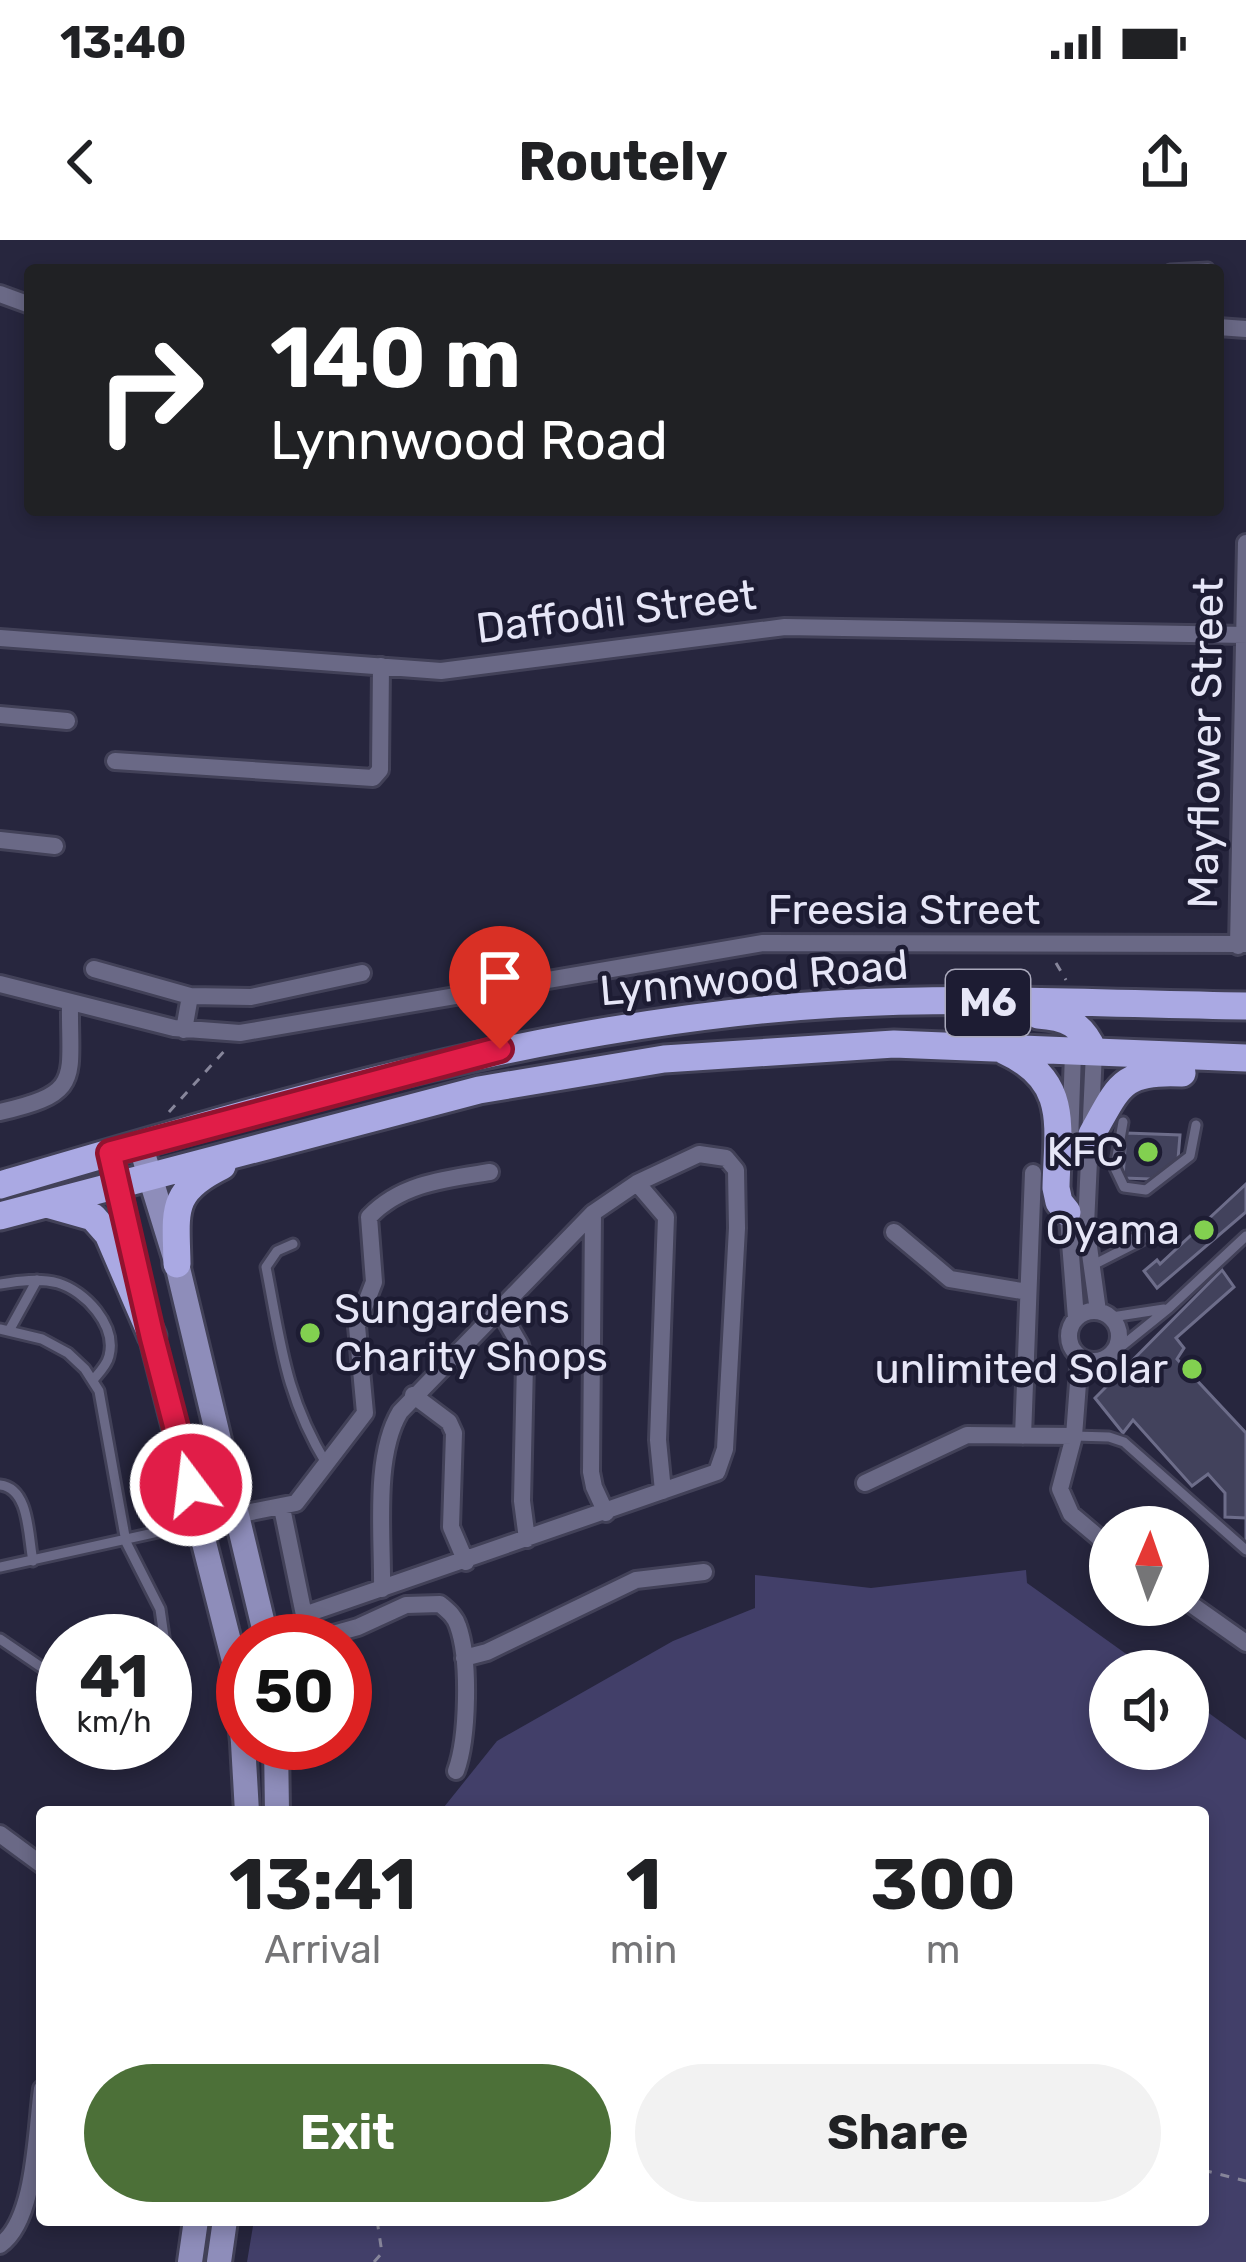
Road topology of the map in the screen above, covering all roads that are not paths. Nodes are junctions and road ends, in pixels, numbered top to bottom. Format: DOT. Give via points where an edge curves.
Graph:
graph roads {
  1 [pos="1246,548"];
  2 [pos="1244,635"];
  3 [pos="0,638"];
  4 [pos="381,666"];
  5 [pos="0,716"];
  6 [pos="67,721"];
  7 [pos="1244,722"];
  8 [pos="116,760"];
  9 [pos="1243,796"];
  10 [pos="0,840"];
  11 [pos="55,846"];
  12 [pos="1242,945"];
  13 [pos="94,969"];
  14 [pos="362,974"];
  15 [pos="0,984"];
  16 [pos="190,996"];
  17 [pos="70,1003"];
  18 [pos="1136,1005"];
  19 [pos="1246,1006"];
  20 [pos="730,1016"];
  21 [pos="184,1030"];
  22 [pos="1081,1043"];
  23 [pos="1004,1051"];
  24 [pos="1246,1058"];
  25 [pos="1246,1075"];
  26 [pos="0,1112"];
  27 [pos="1123,1122"];
  28 [pos="1196,1125"];
  29 [pos="1092,1134"];
  30 [pos="292,1137"];
  31 [pos="140,1144"];
  32 [pos="110,1153"];
  33 [pos="490,1172"];
  34 [pos="1033,1173"];
  35 [pos="150,1176"];
  36 [pos="637,1183"];
  37 [pos="115,1184"];
  38 [pos="0,1185"];
  39 [pos="15,1212"];
  40 [pos="593,1214"];
  41 [pos="1077,1218"];
  42 [pos="894,1232"];
  43 [pos="1246,1236"];
  44 [pos="293,1244"];
  45 [pos="178,1264"];
  46 [pos="1092,1266"];
  47 [pos="37,1280"];
  48 [pos="0,1284"];
  49 [pos="1028,1292"];
  50 [pos="498,1307"];
  51 [pos="1169,1308"];
  52 [pos="1105,1314"];
  53 [pos="1076,1318"];
  54 [pos="5,1329"];
  55 [pos="152,1336"];
  56 [pos="1109,1356"];
  57 [pos="1080,1357"];
  58 [pos="93,1380"];
  59 [pos="413,1395"];
  60 [pos="1078,1406"];
  61 [pos="1024,1436"];
  62 [pos="1074,1436"];
  63 [pos="327,1465"];
  64 [pos="865,1483"];
  65 [pos="0,1486"];
  66 [pos="663,1491"];
  67 [pos="282,1508"];
  68 [pos="606,1513"];
  69 [pos="236,1515"];
  70 [pos="201,1522"];
  71 [pos="1089,1529"];
  72 [pos="527,1539"];
  73 [pos="126,1542"];
  74 [pos="1246,1550"];
  75 [pos="33,1561"];
  76 [pos="466,1562"];
  77 [pos="0,1568"];
  78 [pos="704,1572"];
  79 [pos="382,1589"];
  80 [pos="161,1614"];
  81 [pos="223,1614"];
  82 [pos="260,1614"];
  83 [pos="304,1614"];
  84 [pos="307,1614"];
  85 [pos="1209,1617"];
  86 [pos="372,1621"];
  87 [pos="0,1639"];
  88 [pos="1246,1643"];
  89 [pos="464,1658"];
  90 [pos="36,1664"];
  91 [pos="245,1770"];
  92 [pos="277,1770"];
  93 [pos="456,1771"];
  94 [pos="247,1806"];
  95 [pos="277,1806"];
  96 [pos="0,1834"];
  97 [pos="36,1861"];
  98 [pos="36,2132"];
  99 [pos="195,2226"];
  100 [pos="224,2226"];
  101 [pos="3,2243"];
  102 [pos="190,2262"];
  103 [pos="219,2262"];
  1 -- 2 [label="street, Mayflower Street"];
  2 -- 4 [label="street, Daffodil Street" via="785,627 499,665"];
  2 -- 7 [label="street, Mayflower Street"];
  3 -- 4 [label="street, Daffodil Street"];
  4 -- 8 [label="street" via="380,770 373,778"];
  5 -- 6 [label="street"];
  7 -- 9 [label="street, Mayflower Street"];
  9 -- 12 [label="street, Mayflower Street"];
  10 -- 11 [label="street"];
  12 -- 21 [label="street, Freesia Street" via="764,943 240,1033"];
  13 -- 16 [label="street"];
  14 -- 16 [label="street" via="251,997"];
  15 -- 17 [label="street, Freesia Street"];
  16 -- 21 [label="street"];
  17 -- 21 [label="street, Freesia Street"];
  17 -- 26 [label="street" via="65,1087"];
  18 -- 19 [label="main road, Lynnwood Road / M6"];
  18 -- 20 [label="main road, Lynnwood Road / M6" via="836,1004"];
  18 -- 22 [label="main road" via="1093,1007"];
  20 -- 22 [label="main road" via="1061,1016"];
  20 -- 31 [label="main road, Lynnwood Road / M6" via="500,1049"];
  22 -- 23 [label="main road, Lynnwood Road / M6"];
  22 -- 24 [label="main road, Lynnwood Road / M6"];
  22 -- 29 [label="street"];
  22 -- 41 [label="street"];
  23 -- 30 [label="main road, Lynnwood Road / M6" via="894,1044 664,1058 478,1090"];
  23 -- 41 [label="main road" via="1036,1068 1054,1098 1058,1202"];
  25 -- 29 [label="main road" via="1134,1076 1115,1091"];
  27 -- 28 [label="lane" via="1115,1168 1124,1187 1147,1190 1190,1156"];
  29 -- 41 [label="street"];
  30 -- 35 [label="main road, Lynnwood Road / M6"];
  30 -- 45 [label="main road" via="186,1189 176,1210"];
  31 -- 32 [label="main road, Lynnwood Road / M6"];
  31 -- 35 [label="main road"];
  32 -- 37 [label="main road"];
  32 -- 38 [label="main road, Lynnwood Road / M6"];
  33 -- 63 [label="street" via="419,1184 369,1217 374,1282 357,1326 365,1406"];
  34 -- 49 [label="street"];
  35 -- 37 [label="main road, Lynnwood Road / M6"];
  35 -- 45 [label="main road"];
  36 -- 40 [label="street"];
  36 -- 66 [label="street" via="666,1217"];
  36 -- 66 [label="street" via="699,1154 726,1158 736,1170 722,1465"];
  37 -- 39 [label="main road, Lynnwood Road / M6"];
  37 -- 55 [label="main road"];
  39 -- 55 [label="main road" via="73,1208 93,1217"];
  40 -- 50 [label="street"];
  40 -- 68 [label="street" via="591,1472"];
  41 -- 46 [label="street"];
  41 -- 46 [label="lane" via="1123,1240 1147,1237"];
  41 -- 53 [label="street"];
  42 -- 49 [label="street" via="950,1279"];
  43 -- 51 [label="lane"];
  44 -- 63 [label="lane" via="266,1267 289,1388"];
  45 -- 69 [label="main road"];
  46 -- 52 [label="street"];
  47 -- 48 [label="lane"];
  47 -- 54 [label="lane"];
  47 -- 58 [label="lane" via="81,1294 106,1326 109,1356"];
  49 -- 61 [label="street"];
  50 -- 59 [label="street"];
  50 -- 72 [label="street" via="525,1362"];
  51 -- 52 [label="lane"];
  51 -- 56 [label="lane"];
  52 -- 53 [label="street"];
  52 -- 56 [label="street" via="1120,1336"];
  53 -- 57 [label="street" via="1070,1343"];
  54 -- 58 [label="lane" via="68,1353"];
  55 -- 70 [label="main road"];
  56 -- 57 [label="street"];
  56 -- 60 [label="street"];
  57 -- 60 [label="street"];
  58 -- 73 [label="lane"];
  59 -- 76 [label="street" via="454,1433 451,1527"];
  59 -- 79 [label="street" via="388,1432"];
  60 -- 62 [label="street"];
  61 -- 62 [label="street"];
  61 -- 64 [label="street" via="958,1437"];
  62 -- 71 [label="street" via="1060,1490"];
  62 -- 74 [label="lane" via="1124,1442"];
  63 -- 67 [label="street"];
  65 -- 75 [label="lane" via="20,1496"];
  66 -- 68 [label="street"];
  67 -- 69 [label="street"];
  67 -- 83 [label="street"];
  68 -- 72 [label="street"];
  69 -- 70 [label="street"];
  69 -- 82 [label="main road"];
  70 -- 73 [label="lane"];
  70 -- 81 [label="main road"];
  72 -- 76 [label="street"];
  73 -- 75 [label="lane"];
  73 -- 80 [label="lane"];
  75 -- 77 [label="lane"];
  76 -- 79 [label="street"];
  78 -- 89 [label="street" via="637,1580"];
  79 -- 84 [label="street"];
  85 -- 88 [label="street"];
  86 -- 89 [label="street" via="406,1605 440,1604 456,1619"];
  87 -- 90 [label="lane"];
  89 -- 93 [label="street"];
  91 -- 94 [label="main road"];
  92 -- 95 [label="main road"];
  96 -- 97 [label="street"];
  98 -- 101 [label="street" via="26,2204"];
  99 -- 102 [label="main road"];
  100 -- 103 [label="main road"];
}
